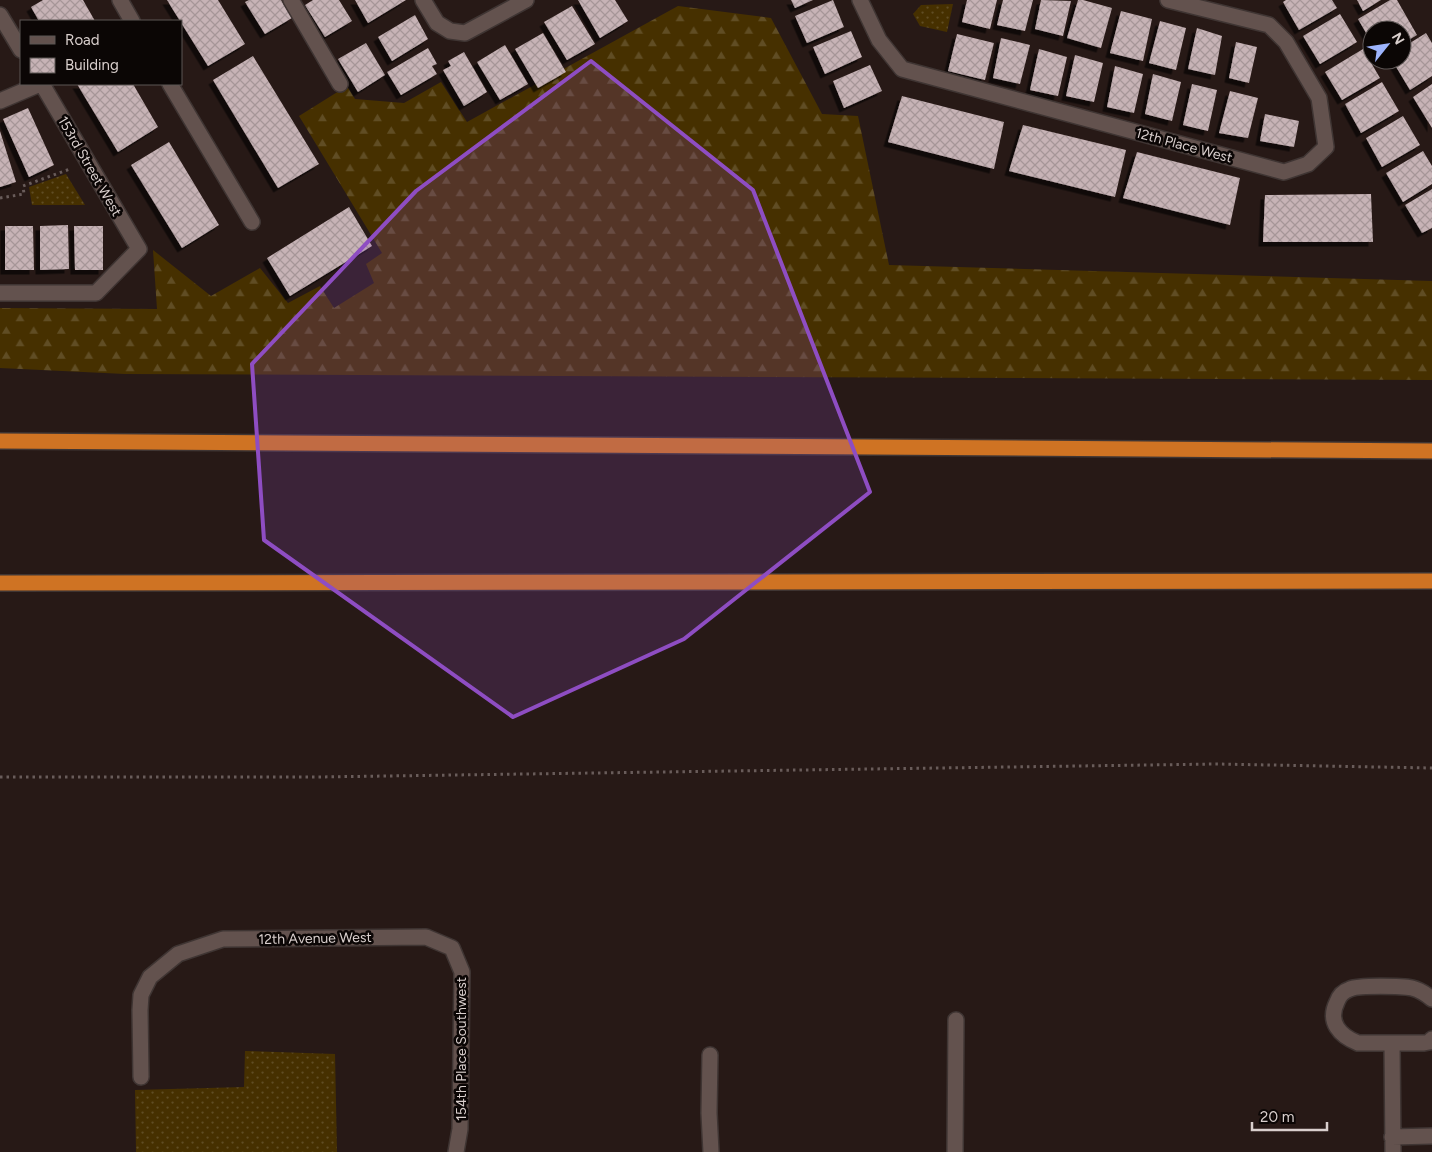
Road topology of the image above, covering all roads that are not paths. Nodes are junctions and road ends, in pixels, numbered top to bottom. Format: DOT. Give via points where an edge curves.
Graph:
graph roads {
  1 [pos="120,0"];
  2 [pos="291,0"];
  3 [pos="423,0"];
  4 [pos="526,0"];
  5 [pos="860,0"];
  6 [pos="1168,0"];
  7 [pos="0,15"];
  8 [pos="131,20"];
  9 [pos="20,48"];
  10 [pos="340,84"];
  11 [pos="39,85"];
  12 [pos="42,85"];
  13 [pos="171,85"];
  14 [pos="0,101"];
  15 [pos="252,222"];
  16 [pos="0,293"];
  17 [pos="0,441"];
  18 [pos="1432,451"];
  19 [pos="1432,581"];
  20 [pos="0,582"];
  21 [pos="452,948"];
  22 [pos="1432,999"];
  23 [pos="956,1020"];
  24 [pos="1432,1039"];
  25 [pos="1392,1044"];
  26 [pos="710,1055"];
  27 [pos="141,1077"];
  28 [pos="1432,1136"];
  29 [pos="1393,1144"];
  30 [pos="456,1152"];
  31 [pos="711,1152"];
  32 [pos="955,1152"];
  1 -- 8 [label="street"];
  2 -- 10 [label="street"];
  3 -- 4 [label="street" via="436,23 450,31 465,33"];
  5 -- 6 [label="street, 12th Place West" via="879,40 902,69 1284,172 1308,164 1326,147 1319,98 1286,42 1269,26"];
  7 -- 9 [label="street"];
  11 -- 14 [label="street"];
  12 -- 16 [label="street, 153rd Street West" via="139,249 96,293"];
  13 -- 15 [label="street"];
  17 -- 18 [label="highway"];
  19 -- 20 [label="highway"];
  21 -- 27 [label="street, 12th Avenue West" via="426,937 223,939 178,954 150,976 141,995"];
  21 -- 30 [label="street, 154th Place Southwest" via="462,972 460,1129"];
  22 -- 25 [label="street" via="1411,988 1358,987 1339,996 1332,1016 1341,1032 1358,1043"];
  23 -- 32 [label="street"];
  24 -- 25 [label="street" via="1424,1043"];
  25 -- 29 [label="street"];
  26 -- 31 [label="street"];
  28 -- 29 [label="street"];
}
